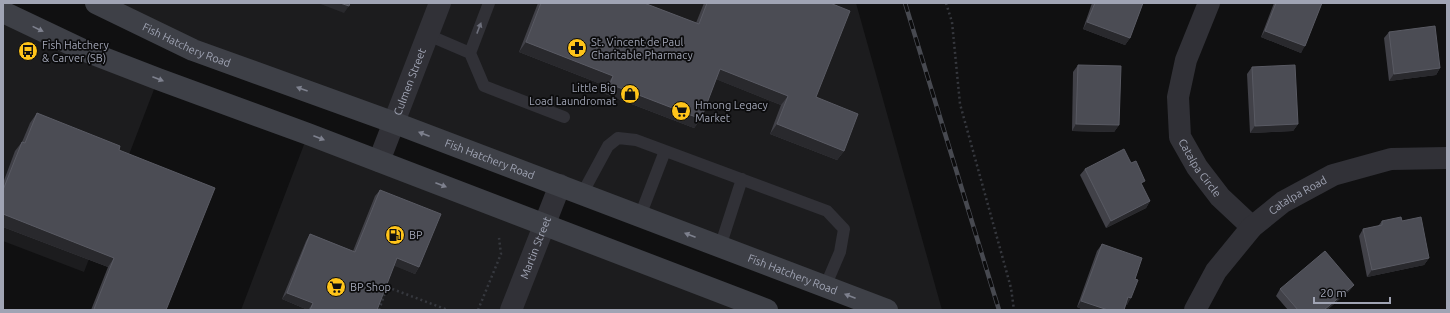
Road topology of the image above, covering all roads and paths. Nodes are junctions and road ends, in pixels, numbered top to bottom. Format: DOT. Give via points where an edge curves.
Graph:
graph roads {
  1 [pos="96,3"];
  2 [pos="440,3"];
  3 [pos="489,3"];
  4 [pos="946,3"];
  5 [pos="1209,3"];
  6 [pos="3,12"];
  7 [pos="428,35"];
  8 [pos="470,52"];
  9 [pos="564,117"];
  10 [pos="394,123"];
  11 [pos="665,151"];
  12 [pos="1447,158"];
  13 [pos="379,161"];
  14 [pos="742,179"];
  15 [pos="560,186"];
  16 [pos="582,194"];
  17 [pos="640,216"];
  18 [pos="545,226"];
  19 [pos="1252,227"];
  20 [pos="499,238"];
  21 [pos="720,246"];
  22 [pos="825,287"];
  23 [pos="379,310"];
  24 [pos="448,310"];
  25 [pos="478,310"];
  26 [pos="511,310"];
  27 [pos="767,310"];
  28 [pos="887,310"];
  29 [pos="1014,310"];
  30 [pos="1195,310"];
  10 -- 1 [label="main road, Fish Hatchery Road, one-way" via="193,50"];
  2 -- 7 [label="street, Culmen Street"];
  8 -- 3 [label="lane, one-way"];
  4 -- 29 [label="path" via="952,22 960,104 1011,288"];
  5 -- 19 [label="street, Catalpa Circle" via="1186,60 1178,97 1180,138 1197,167 1220,197"];
  6 -- 13 [label="main road, one-way" via="121,65"];
  7 -- 8 [label="lane"];
  7 -- 10 [label="street, Culmen Street"];
  8 -- 9 [label="lane" via="484,86"];
  10 -- 13 [label="street, Culmen Street"];
  15 -- 10 [label="main road, Fish Hatchery Road, one-way"];
  11 -- 14 [label="lane"];
  11 -- 16 [label="lane" via="636,140 618,138 608,146"];
  11 -- 17 [label="lane"];
  12 -- 19 [label="street, Catalpa Road" via="1391,159 1333,175 1283,202"];
  13 -- 18 [label="main road, one-way"];
  14 -- 21 [label="lane"];
  14 -- 22 [label="lane" via="827,211 844,229 840,252"];
  15 -- 16 [label="main road, Fish Hatchery Road"];
  15 -- 18 [label="street, Martin Street"];
  16 -- 17 [label="main road, Fish Hatchery Road"];
  21 -- 17 [label="main road, Fish Hatchery Road, one-way"];
  18 -- 26 [label="street, Martin Street"];
  18 -- 27 [label="main road"];
  19 -- 30 [label="street, Catalpa Road" via="1216,271"];
  20 -- 25 [label="path" via="501,254"];
  21 -- 22 [label="main road, Fish Hatchery Road"];
  28 -- 22 [label="main road, Fish Hatchery Road, one-way"];
  23 -- 24 [label="path" via="387,287"];
}
